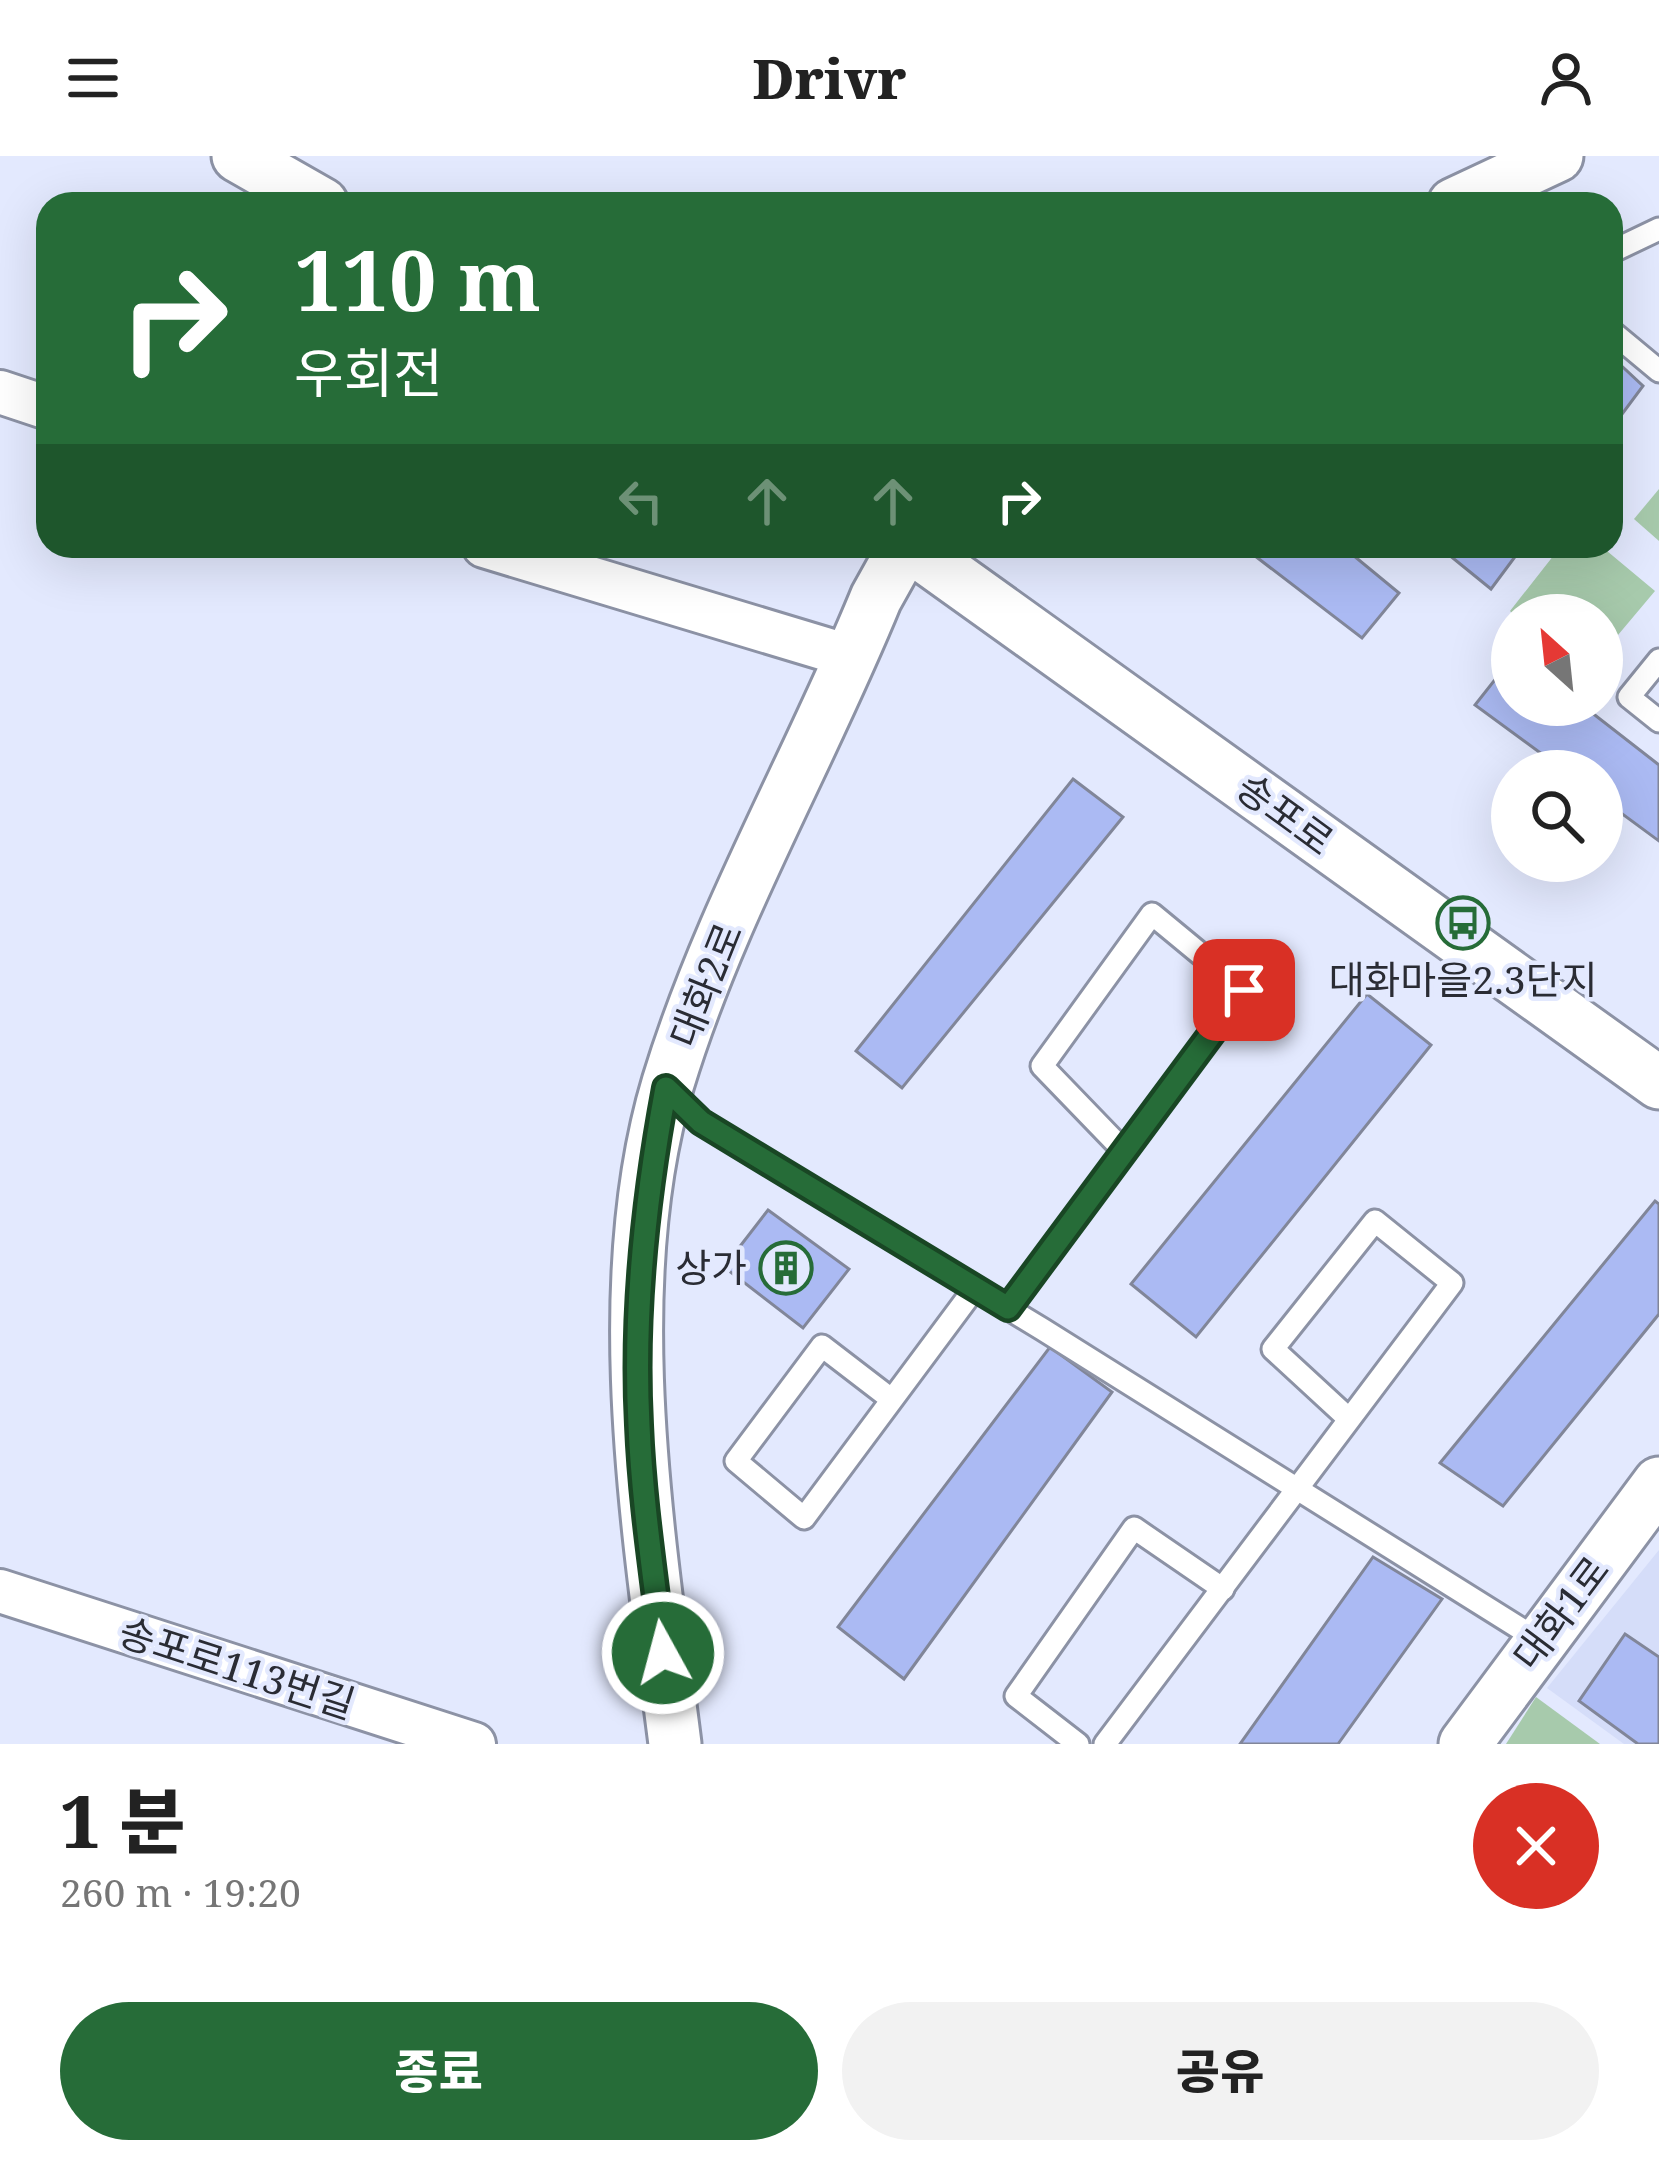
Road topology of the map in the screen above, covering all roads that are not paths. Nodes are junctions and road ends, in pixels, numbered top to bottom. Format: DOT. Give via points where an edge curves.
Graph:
graph roads {
  1 [pos="238,156"];
  2 [pos="1557,156"];
  3 [pos="301,192"];
  4 [pos="1480,192"];
  5 [pos="1659,229"];
  6 [pos="1623,246"];
  7 [pos="1623,341"];
  8 [pos="1659,371"];
  9 [pos="0,392"];
  10 [pos="36,404"];
  11 [pos="524,558"];
  12 [pos="901,558"];
  13 [pos="925,558"];
  14 [pos="852,657"];
  15 [pos="1659,660"];
  16 [pos="1659,721"];
  17 [pos="1659,1083"];
  18 [pos="666,1088"];
  19 [pos="1125,1152"];
  20 [pos="975,1288"];
  21 [pos="1008,1308"];
  22 [pos="890,1399"];
  23 [pos="1349,1419"];
  24 [pos="1659,1483"];
  25 [pos="1298,1489"];
  26 [pos="1223,1589"];
  27 [pos="0,1592"];
  28 [pos="1540,1641"];
  29 [pos="474,1744"];
  30 [pos="675,1744"];
  31 [pos="1078,1744"];
  32 [pos="1105,1744"];
  33 [pos="1465,1744"];
  1 -- 3 [label="street"];
  2 -- 4 [label="street"];
  5 -- 6 [label="lane"];
  7 -- 8 [label="lane"];
  9 -- 10 [label="street"];
  11 -- 14 [label="street"];
  12 -- 14 [label="street, 대화2로"];
  13 -- 17 [label="street, 송포로"];
  14 -- 18 [label="street, 대화2로" via="698,993"];
  15 -- 16 [label="lane" via="1629,697"];
  18 -- 20 [label="lane" via="701,1122"];
  18 -- 30 [label="street, 대화2로" via="647,1189 638,1341 646,1516"];
  19 -- 19 [label="lane" via="1042,1066 1152,914 1244,990"];
  19 -- 21 [label="lane"];
  20 -- 21 [label="lane"];
  20 -- 22 [label="lane"];
  21 -- 25 [label="lane"];
  22 -- 22 [label="lane" via="804,1518 736,1461 822,1346"];
  23 -- 23 [label="lane" via="1452,1282 1375,1221 1273,1349"];
  23 -- 25 [label="lane"];
  24 -- 28 [label="street, 대화1로"];
  25 -- 26 [label="lane"];
  25 -- 28 [label="lane"];
  26 -- 31 [label="lane" via="1134,1528 1016,1696"];
  26 -- 32 [label="lane"];
  27 -- 29 [label="street, 송포로113번길"];
  28 -- 33 [label="street, 대화1로"];
}
